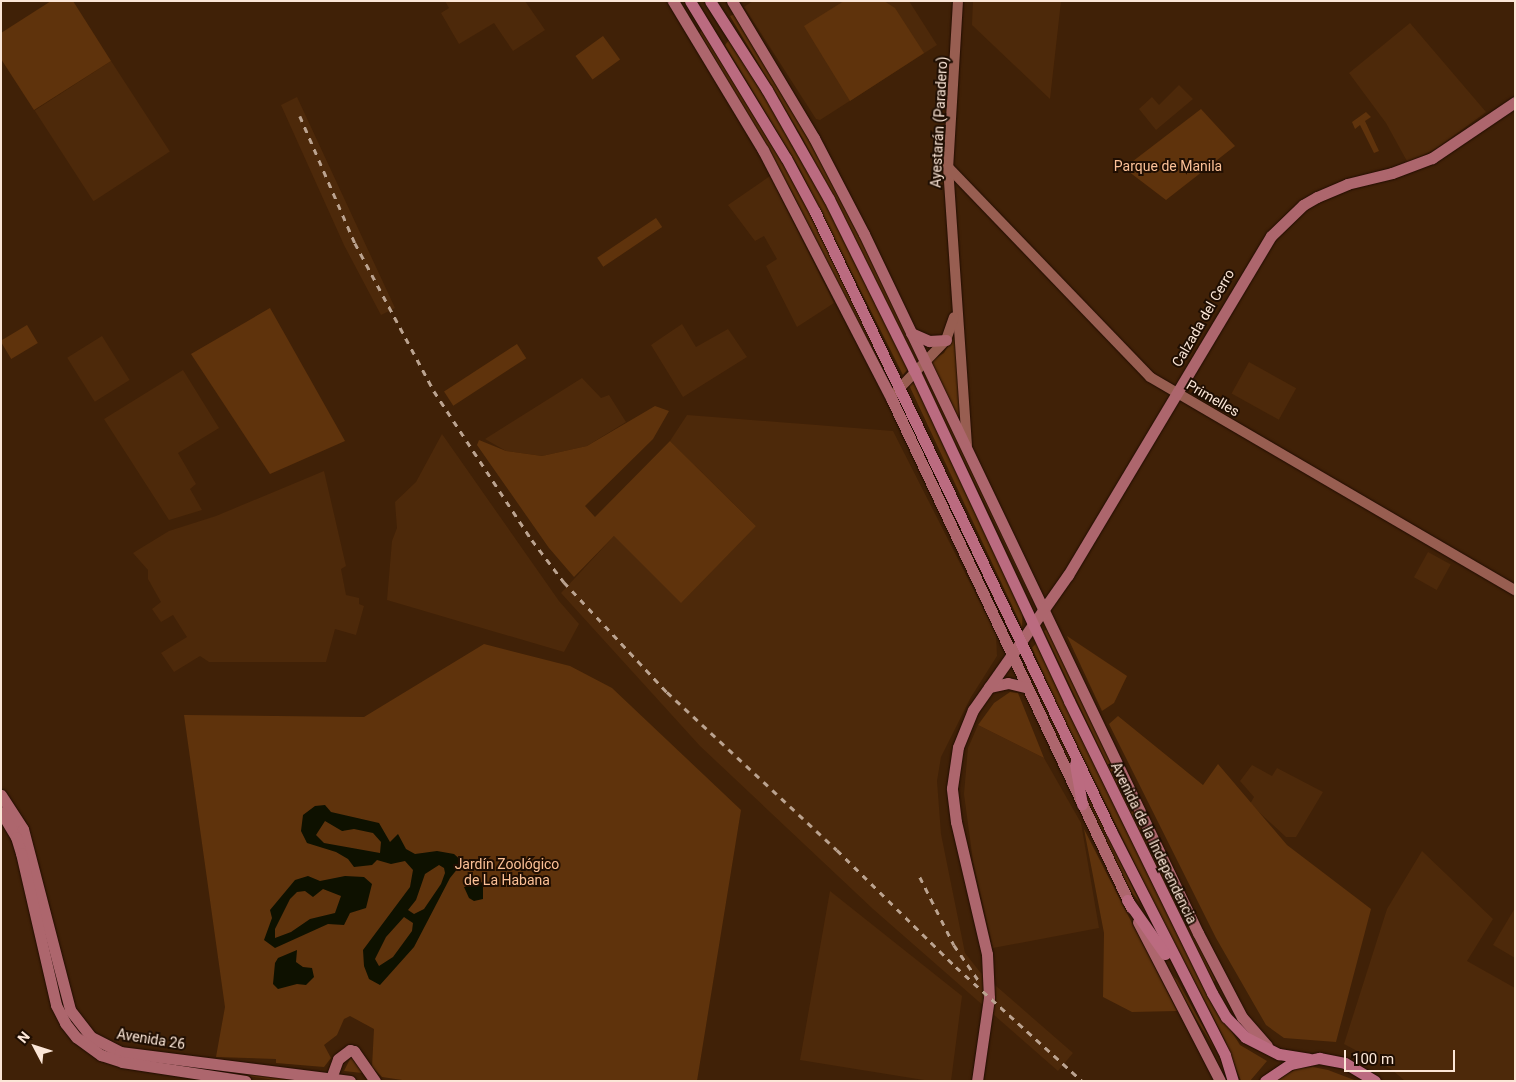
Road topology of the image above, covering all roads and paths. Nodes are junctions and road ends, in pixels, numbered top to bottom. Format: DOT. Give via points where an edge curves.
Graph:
graph roads {
  1 [pos="673,1"];
  2 [pos="690,1"];
  3 [pos="710,1"];
  4 [pos="732,1"];
  5 [pos="958,1"];
  6 [pos="724,25"];
  7 [pos="712,35"];
  8 [pos="1515,102"];
  9 [pos="948,167"];
  10 [pos="956,305"];
  11 [pos="911,333"];
  12 [pos="946,340"];
  13 [pos="924,361"];
  14 [pos="914,370"];
  15 [pos="900,385"];
  16 [pos="1177,393"];
  17 [pos="892,400"];
  18 [pos="967,448"];
  19 [pos="1515,590"];
  20 [pos="1044,611"];
  21 [pos="1034,624"];
  22 [pos="1021,641"];
  23 [pos="1011,655"];
  24 [pos="989,687"];
  25 [pos="1026,687"];
  26 [pos="1072,750"];
  27 [pos="1,795"];
  28 [pos="1082,804"];
  29 [pos="1,812"];
  30 [pos="1128,900"];
  31 [pos="1182,976"];
  32 [pos="1275,1052"];
  33 [pos="1309,1059"];
  34 [pos="330,1080"];
  35 [pos="246,1081"];
  36 [pos="350,1081"];
  37 [pos="375,1081"];
  38 [pos="977,1081"];
  39 [pos="1220,1081"];
  40 [pos="1232,1081"];
  41 [pos="1266,1081"];
  42 [pos="1375,1081"];
  1 -- 17 [label="main road" via="763,150"];
  2 -- 7 [label="highway"];
  3 -- 6 [label="highway, Avenida de la Independencia"];
  4 -- 11 [label="main road" via="814,138"];
  5 -- 9 [label="main road, Ayestarán (Paradero)"];
  6 -- 7 [label="highway" via="712,24"];
  6 -- 14 [label="highway, Avenida de la Independencia" via="806,158"];
  7 -- 15 [label="highway" via="786,158"];
  8 -- 16 [label="main road, Calzada del Cerro" via="1426,161 1347,184 1303,205 1262,248"];
  9 -- 10 [label="main road, Ayestarán (Paradero)"];
  9 -- 16 [label="main road, Primelles" via="1140,368"];
  10 -- 12 [label="main road, Ayestarán (Paradero)"];
  10 -- 18 [label="main road, Ayestarán (Paradero)"];
  11 -- 12 [label="main road" via="929,341"];
  11 -- 13 [label="main road"];
  12 -- 13 [label="main road, Ayestarán (Paradero)"];
  13 -- 14 [label="main road, Ayestarán (Paradero)"];
  13 -- 18 [label="main road"];
  14 -- 15 [label="main road, Ayestarán (Paradero)"];
  14 -- 21 [label="highway, Avenida de la Independencia"];
  15 -- 17 [label="main road, Ayestarán (Paradero)"];
  15 -- 22 [label="highway"];
  16 -- 19 [label="main road, Primelles"];
  16 -- 20 [label="main road, Calzada del Cerro"];
  17 -- 23 [label="main road"];
  18 -- 20 [label="main road"];
  20 -- 21 [label="main road, Calzada del Cerro"];
  20 -- 32 [label="main road, Avenida de la Independencia" via="1173,883 1248,1028"];
  21 -- 22 [label="main road, Calzada del Cerro"];
  21 -- 32 [label="highway, Avenida de la Independencia" via="1212,994 1226,1017 1245,1037"];
  22 -- 23 [label="main road, Calzada del Cerro"];
  22 -- 26 [label="highway"];
  23 -- 24 [label="main road, Calzada del Cerro"];
  23 -- 25 [label="main road"];
  24 -- 25 [label="main road" via="1008,683"];
  24 -- 38 [label="main road, Calzada del Cerro" via="963,731 954,761 952,788 956,822 987,954 989,998"];
  25 -- 28 [label="main road"];
  26 -- 28 [label="highway"];
  26 -- 31 [label="highway"];
  27 -- 34 [label="main road, Avenida 26" via="23,829 70,1010 91,1038 120,1052"];
  28 -- 30 [label="main road"];
  29 -- 35 [label="main road, Avenida 26" via="21,853 56,1005 76,1037 101,1055 122,1062"];
  30 -- 31 [label="highway"];
  30 -- 39 [label="main road"];
  31 -- 40 [label="highway" via="1224,1055"];
  32 -- 33 [label="highway, Avenida de la Independencia"];
  33 -- 41 [label="highway" via="1284,1067"];
  33 -- 42 [label="highway" via="1337,1061"];
  34 -- 36 [label="main road, Avenida 26"];
  34 -- 37 [label="main road" via="338,1059 350,1050"];
}
